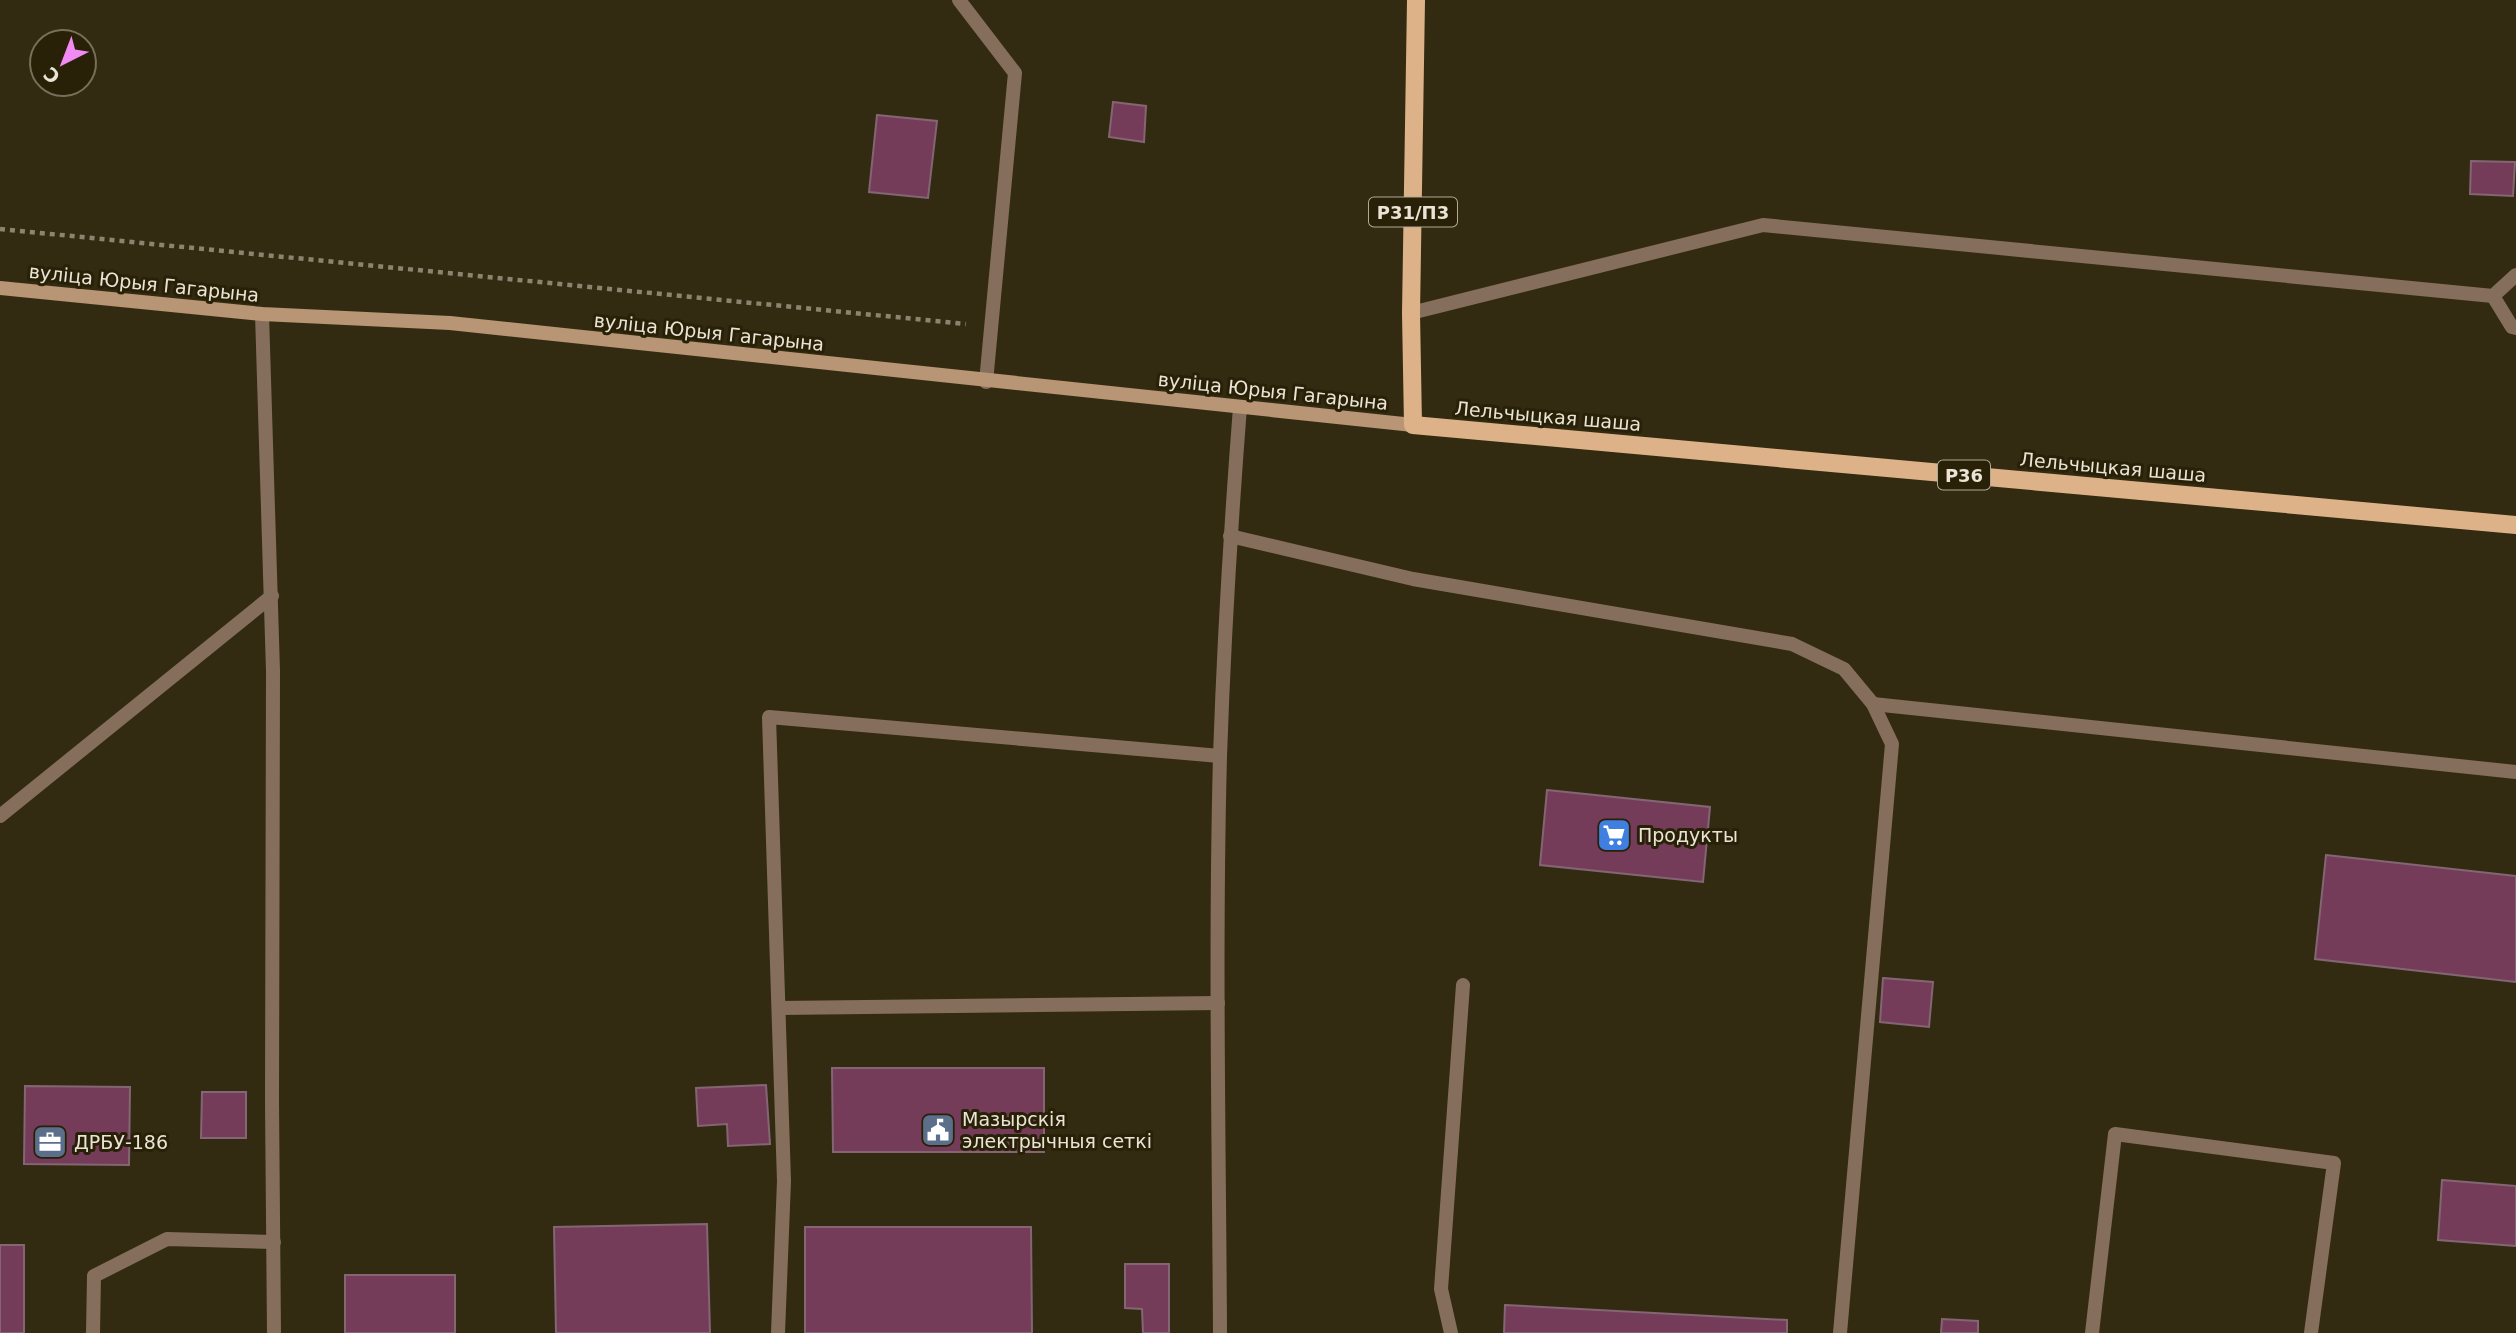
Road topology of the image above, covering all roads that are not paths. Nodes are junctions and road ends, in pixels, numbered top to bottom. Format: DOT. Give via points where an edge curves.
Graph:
graph roads {
  1 [pos="958,0"];
  2 [pos="1416,0"];
  3 [pos="2516,275"];
  4 [pos="0,288"];
  5 [pos="2493,296"];
  6 [pos="1411,313"];
  7 [pos="262,314"];
  8 [pos="2516,328"];
  9 [pos="986,382"];
  10 [pos="1240,407"];
  11 [pos="1413,425"];
  12 [pos="2516,525"];
  13 [pos="1230,536"];
  14 [pos="272,596"];
  15 [pos="1873,704"];
  16 [pos="1220,756"];
  17 [pos="2516,772"];
  18 [pos="0,816"];
  19 [pos="1463,985"];
  20 [pos="1217,1003"];
  21 [pos="779,1008"];
  22 [pos="274,1242"];
  23 [pos="93,1333"];
  24 [pos="274,1333"];
  25 [pos="778,1333"];
  26 [pos="1220,1333"];
  27 [pos="1451,1333"];
  28 [pos="1840,1333"];
  29 [pos="2092,1333"];
  30 [pos="2311,1333"];
  1 -- 9 [label="street" via="1015,74"];
  2 -- 6 [label="main road, Р31/П3"];
  3 -- 5 [label="street"];
  4 -- 7 [label="main road, вуліца Юрыя Гагарына / Р36"];
  5 -- 6 [label="street" via="1763,225"];
  5 -- 8 [label="street"];
  6 -- 11 [label="main road, Р31/П3"];
  7 -- 9 [label="main road, вуліца Юрыя Гагарына / Р36" via="450,324"];
  7 -- 14 [label="street"];
  9 -- 10 [label="main road, вуліца Юрыя Гагарына / Р36"];
  10 -- 11 [label="main road, вуліца Юрыя Гагарына / Р36"];
  10 -- 13 [label="street"];
  11 -- 12 [label="main road, Лельчыцкая шаша / Р36"];
  13 -- 15 [label="street" via="1413,579 1792,644 1844,669"];
  13 -- 16 [label="street"];
  14 -- 18 [label="street"];
  14 -- 22 [label="street"];
  15 -- 17 [label="street"];
  15 -- 28 [label="street" via="1892,744"];
  16 -- 20 [label="street"];
  16 -- 21 [label="street" via="769,717"];
  19 -- 27 [label="street" via="1441,1289"];
  20 -- 21 [label="street"];
  20 -- 26 [label="street"];
  21 -- 25 [label="street" via="784,1181"];
  22 -- 23 [label="street" via="167,1238 94,1276"];
  22 -- 24 [label="street"];
  29 -- 30 [label="street" via="2115,1134 2334,1163"];
}
